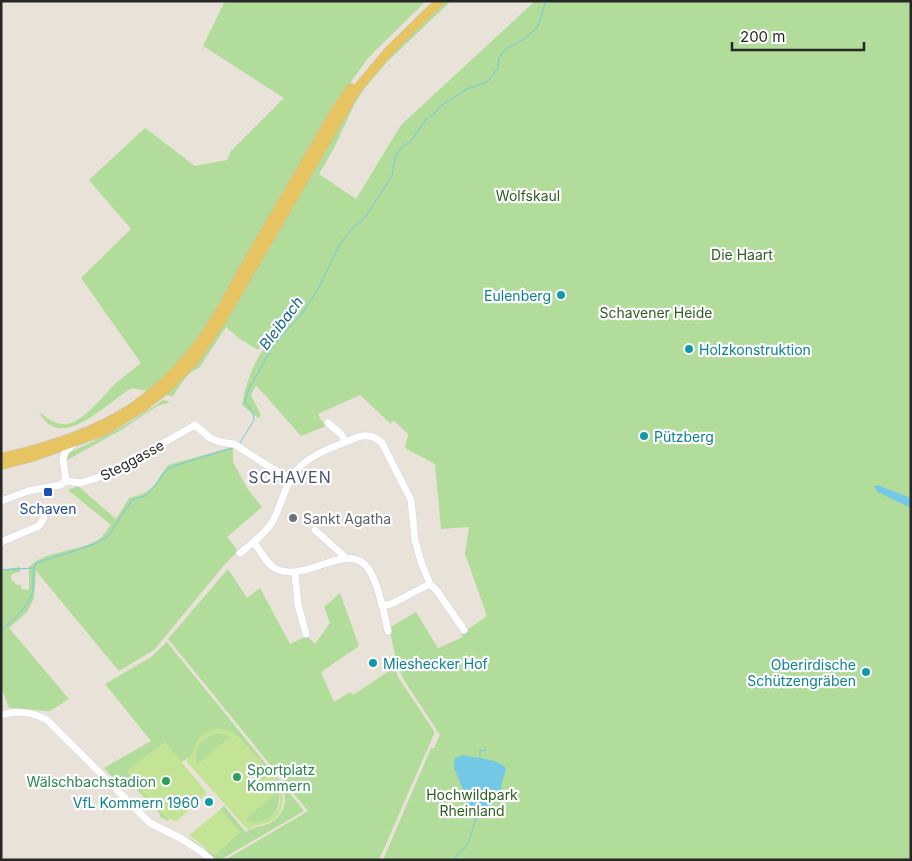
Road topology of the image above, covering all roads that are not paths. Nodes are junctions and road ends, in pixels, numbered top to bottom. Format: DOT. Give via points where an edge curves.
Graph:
graph roads {
  1 [pos="434,1"];
  2 [pos="440,1"];
  3 [pos="161,388"];
  4 [pos="328,423"];
  5 [pos="346,442"];
  6 [pos="73,444"];
  7 [pos="1,458"];
  8 [pos="1,465"];
  9 [pos="291,479"];
  10 [pos="66,481"];
  11 [pos="1,501"];
  12 [pos="44,518"];
  13 [pos="315,530"];
  14 [pos="1,542"];
  15 [pos="254,542"];
  16 [pos="240,553"];
  17 [pos="346,558"];
  18 [pos="295,573"];
  19 [pos="430,584"];
  20 [pos="382,606"];
  21 [pos="464,630"];
  22 [pos="388,631"];
  23 [pos="306,634"];
  24 [pos="1,715"];
  25 [pos="211,860"];
  1 -- 3 [label="main road" via="385,46 350,88 214,320 190,356"];
  2 -- 3 [label="main road" via="389,51 356,90 222,320 193,362"];
  3 -- 6 [label="main road" via="153,400 124,420"];
  3 -- 7 [label="main road" via="117,416 72,437"];
  4 -- 5 [label="street"];
  5 -- 9 [label="street" via="312,458"];
  5 -- 19 [label="street" via="366,435 382,442 411,500 415,540"];
  6 -- 8 [label="main road"];
  6 -- 10 [label="street" via="63,459"];
  9 -- 10 [label="street, Steggasse" via="236,445 215,440 195,425 111,473 81,483"];
  9 -- 15 [label="street" via="271,524"];
  10 -- 11 [label="street, Steggasse"];
  12 -- 14 [label="street" via="39,526"];
  13 -- 17 [label="street"];
  15 -- 16 [label="street"];
  15 -- 18 [label="street" via="273,567"];
  17 -- 18 [label="street"];
  17 -- 20 [label="street" via="363,563 368,569"];
  18 -- 23 [label="street" via="298,605"];
  19 -- 20 [label="street"];
  19 -- 21 [label="street"];
  20 -- 22 [label="street"];
  24 -- 25 [label="street" via="33,713 46,720 150,822"];
}
